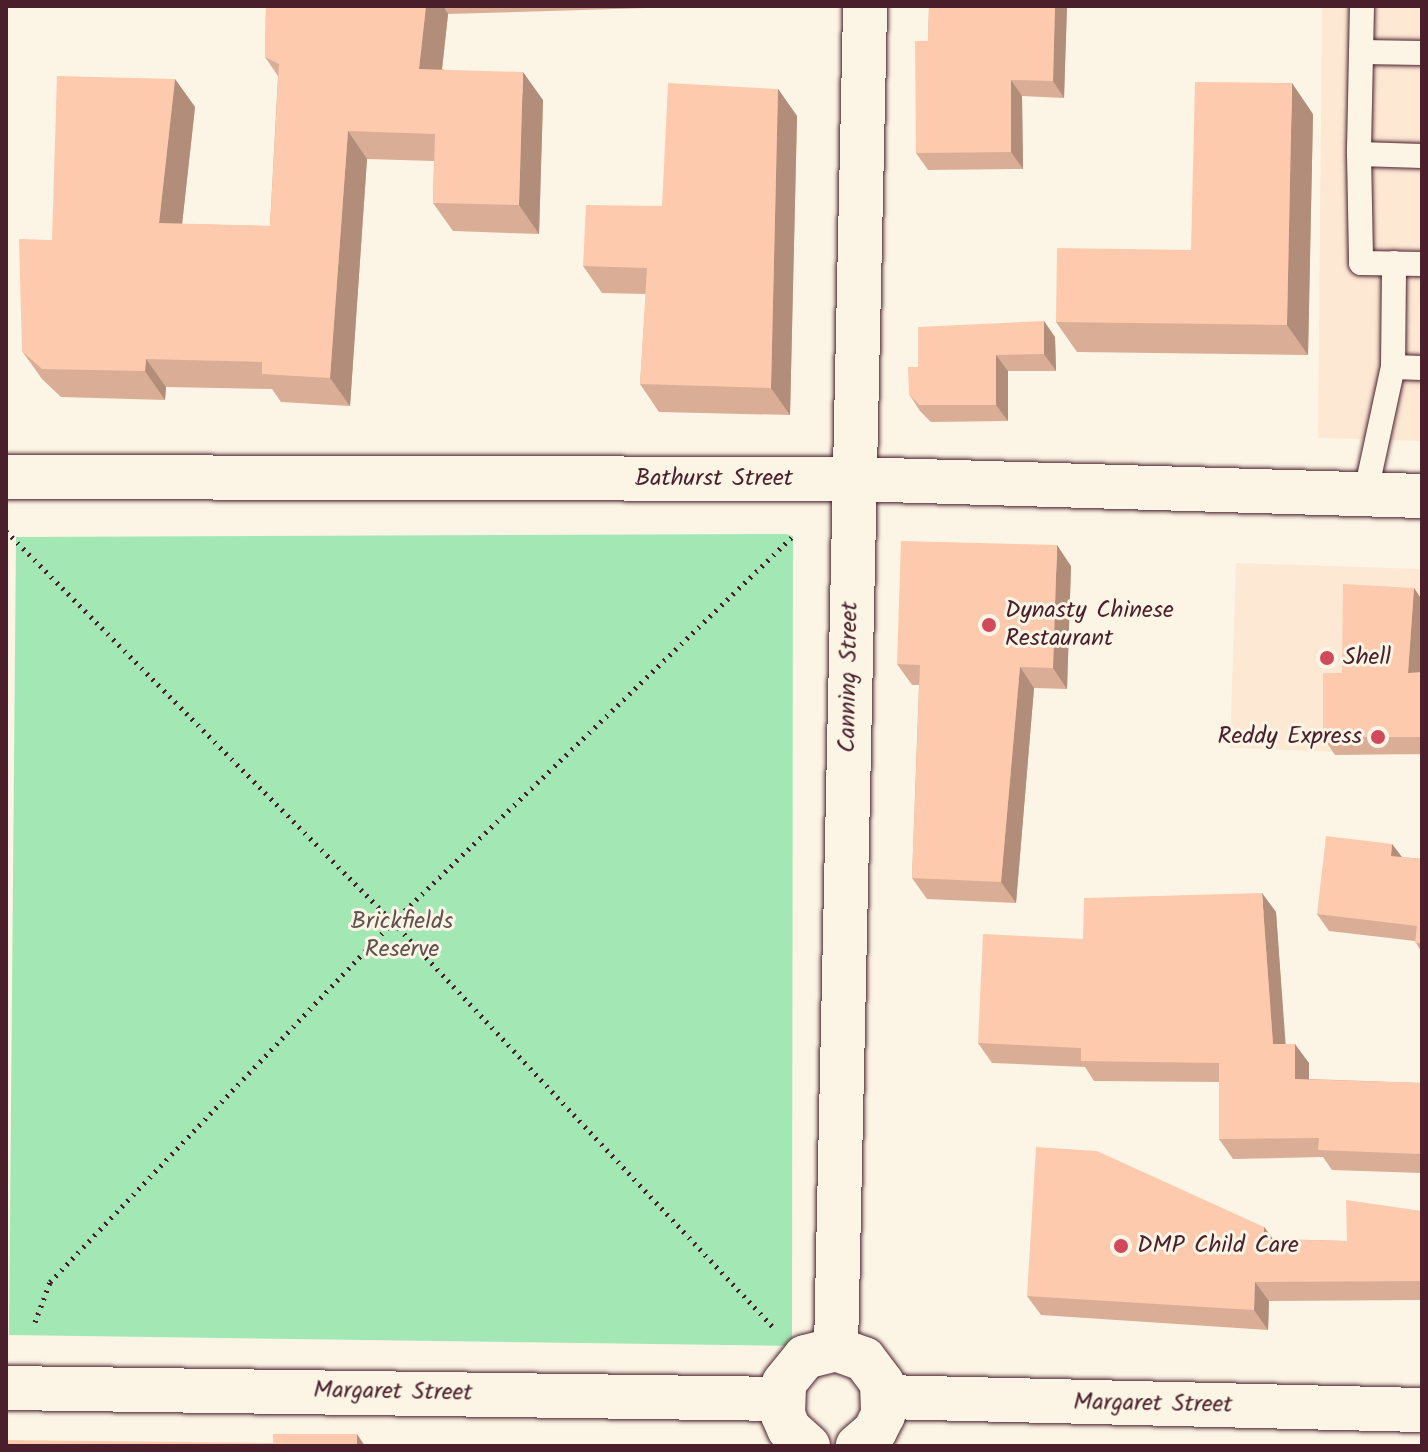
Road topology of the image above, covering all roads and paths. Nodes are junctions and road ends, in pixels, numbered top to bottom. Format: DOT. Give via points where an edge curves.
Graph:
graph roads {
  1 [pos="865,6"];
  2 [pos="1362,6"];
  3 [pos="1361,52"];
  4 [pos="1422,53"];
  5 [pos="1359,154"];
  6 [pos="1422,156"];
  7 [pos="1394,263"];
  8 [pos="1422,264"];
  9 [pos="1393,367"];
  10 [pos="1422,368"];
  11 [pos="6,477"];
  12 [pos="853,479"];
  13 [pos="1365,496"];
  14 [pos="1422,496"];
  15 [pos="6,531"];
  16 [pos="793,536"];
  17 [pos="393,922"];
  18 [pos="35,1322"];
  19 [pos="778,1332"];
  20 [pos="836,1349"];
  21 [pos="6,1388"];
  22 [pos="885,1397"];
  23 [pos="781,1399"];
  24 [pos="1422,1410"];
  25 [pos="1360,1428"];
  26 [pos="808,1446"];
  27 [pos="858,1446"];
  1 -- 12 [label="main road, Canning Street"];
  2 -- 3 [label="lane"];
  3 -- 4 [label="lane"];
  3 -- 5 [label="lane"];
  5 -- 6 [label="lane"];
  5 -- 7 [label="lane" via="1361,263"];
  7 -- 8 [label="lane"];
  7 -- 9 [label="lane"];
  9 -- 10 [label="lane"];
  9 -- 13 [label="lane"];
  11 -- 12 [label="main road, Bathurst Street"];
  12 -- 13 [label="main road, Bathurst Street"];
  12 -- 20 [label="main road, Canning Street"];
  13 -- 14 [label="main road, Bathurst Street"];
  15 -- 17 [label="path"];
  16 -- 17 [label="path"];
  17 -- 18 [label="path" via="50,1282"];
  17 -- 19 [label="path"];
  20 -- 22 [label="main road" via="864,1359 882,1383"];
  20 -- 23 [label="main road" via="820,1350 792,1368"];
  21 -- 23 [label="main road, Margaret Street"];
  22 -- 25 [label="main road, Margaret Street"];
  22 -- 27 [label="main road" via="875,1431"];
  23 -- 26 [label="main road" via="789,1429"];
  24 -- 25 [label="main road, Margaret Street"];
}
